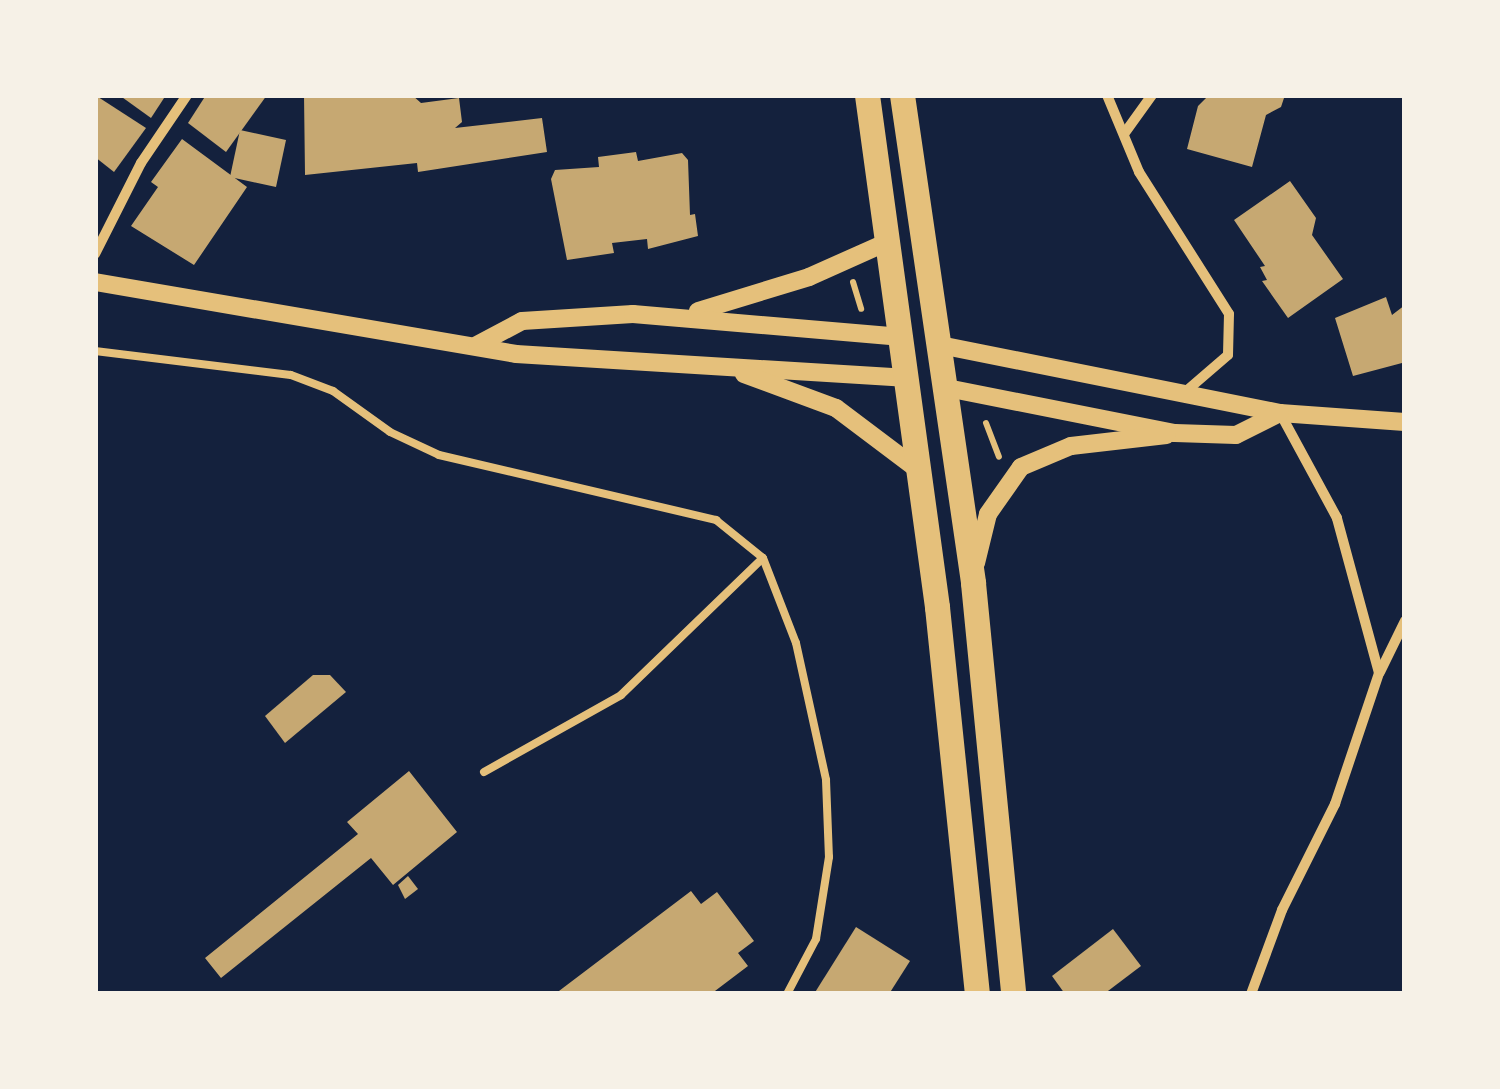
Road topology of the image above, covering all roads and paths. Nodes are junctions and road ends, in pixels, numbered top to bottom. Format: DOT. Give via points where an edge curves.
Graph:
graph roads {
  1 [pos="187,95"];
  2 [pos="867,95"];
  3 [pos="1107,95"];
  4 [pos="1152,95"];
  5 [pos="907,100"];
  6 [pos="1124,134"];
  7 [pos="885,243"];
  8 [pos="95,254"];
  9 [pos="95,282"];
  10 [pos="687,315"];
  11 [pos="899,337"];
  12 [pos="940,345"];
  13 [pos="477,346"];
  14 [pos="95,351"];
  15 [pos="719,366"];
  16 [pos="904,378"];
  17 [pos="947,388"];
  18 [pos="1186,392"];
  19 [pos="1280,414"];
  20 [pos="1405,422"];
  21 [pos="1175,433"];
  22 [pos="917,469"];
  23 [pos="763,558"];
  24 [pos="973,583"];
  25 [pos="1405,621"];
  26 [pos="1379,672"];
  27 [pos="484,772"];
  28 [pos="787,994"];
  29 [pos="977,994"];
  30 [pos="1013,994"];
  31 [pos="1251,994"];
  1 -- 8 [label="street" via="141,162"];
  2 -- 7 [label="main road"];
  3 -- 6 [label="street"];
  4 -- 6 [label="street"];
  5 -- 12 [label="main road"];
  6 -- 18 [label="street" via="1184,252 1229,314 1228,356"];
  7 -- 10 [label="street" via="809,277"];
  7 -- 11 [label="main road"];
  9 -- 13 [label="street"];
  10 -- 11 [label="street"];
  10 -- 13 [label="street" via="522,321"];
  11 -- 12 [label="main road"];
  11 -- 16 [label="main road"];
  12 -- 17 [label="main road"];
  12 -- 18 [label="street"];
  13 -- 15 [label="street"];
  14 -- 23 [label="lane" via="291,375 440,455 716,520"];
  15 -- 16 [label="street"];
  15 -- 22 [label="street" via="836,408"];
  16 -- 17 [label="main road"];
  16 -- 22 [label="main road"];
  17 -- 21 [label="street"];
  17 -- 24 [label="main road"];
  18 -- 19 [label="street"];
  19 -- 20 [label="street"];
  19 -- 21 [label="street" via="1236,435"];
  19 -- 26 [label="street" via="1336,518"];
  21 -- 24 [label="street" via="1071,446 1021,467 988,514"];
  22 -- 29 [label="main road"];
  23 -- 27 [label="lane" via="621,695"];
  23 -- 28 [label="lane" via="796,643 826,780 828,858 816,938"];
  24 -- 30 [label="main road"];
  25 -- 26 [label="street"];
  26 -- 31 [label="street" via="1335,804 1282,910"];
}
